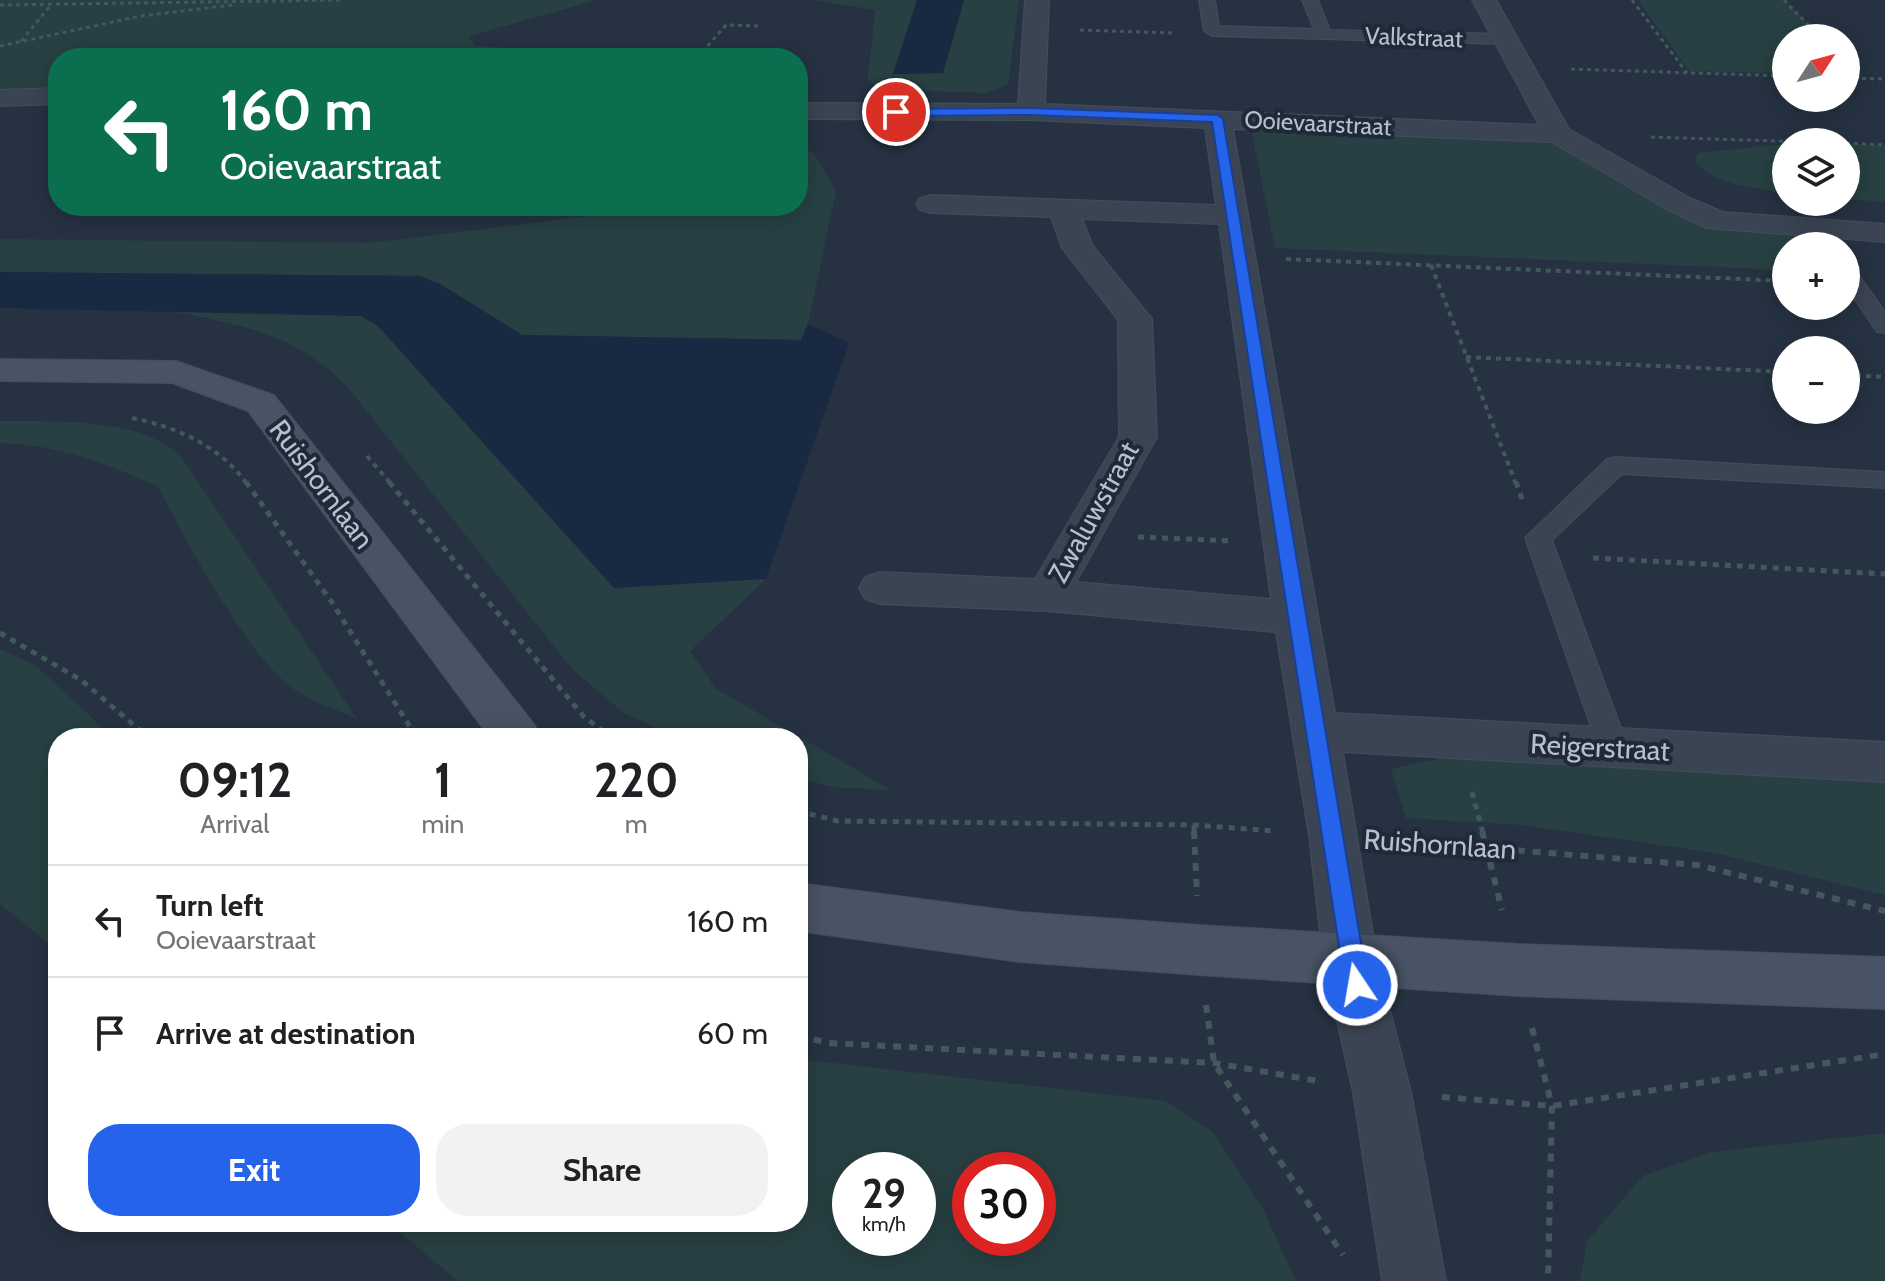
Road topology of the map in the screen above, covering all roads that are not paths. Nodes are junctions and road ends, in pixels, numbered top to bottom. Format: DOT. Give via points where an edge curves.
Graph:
graph roads {
  1 [pos="1037,0"];
  2 [pos="1207,0"];
  3 [pos="1310,0"];
  4 [pos="1484,0"];
  5 [pos="1324,34"];
  6 [pos="1504,39"];
  7 [pos="48,96"];
  8 [pos="0,98"];
  9 [pos="808,111"];
  10 [pos="1031,112"];
  11 [pos="1218,119"];
  12 [pos="1558,134"];
  13 [pos="931,204"];
  14 [pos="1064,211"];
  15 [pos="1233,215"];
  16 [pos="1785,232"];
  17 [pos="1885,233"];
  18 [pos="1860,235"];
  19 [pos="1860,291"];
  20 [pos="1885,327"];
  21 [pos="0,370"];
  22 [pos="1885,480"];
  23 [pos="880,588"];
  24 [pos="1047,595"];
  25 [pos="1295,618"];
  26 [pos="509,728"];
  27 [pos="1314,731"];
  28 [pos="1613,747"];
  29 [pos="1885,762"];
  30 [pos="808,908"];
  31 [pos="1350,959"];
  32 [pos="1885,983"];
  33 [pos="1414,1281"];
  1 -- 10 [label="street"];
  2 -- 5 [label="lane, Valkstraat" via="1212,31"];
  3 -- 5 [label="lane, Valkstraat"];
  4 -- 6 [label="street, Valkstraat"];
  5 -- 6 [label="lane, Valkstraat"];
  6 -- 12 [label="street, Valkstraat"];
  7 -- 8 [label="street"];
  9 -- 10 [label="street, Ooievaarstraat"];
  10 -- 11 [label="street, Ooievaarstraat"];
  11 -- 12 [label="street, Ooievaarstraat"];
  11 -- 15 [label="street"];
  12 -- 16 [label="street, Ooievaarstraat" via="1718,221"];
  13 -- 14 [label="street"];
  14 -- 15 [label="street"];
  14 -- 24 [label="street, Zwaluwstraat" via="1078,248 1135,319 1138,437"];
  15 -- 25 [label="street"];
  17 -- 18 [label="street, Ooievaarstraat"];
  19 -- 20 [label="lane"];
  21 -- 26 [label="main road, Ruishornlaan" via="176,372 261,403"];
  22 -- 28 [label="lane" via="1616,465 1541,547"];
  23 -- 24 [label="street, Zwaluwstraat"];
  24 -- 25 [label="street, Zwaluwstraat"];
  25 -- 27 [label="street"];
  27 -- 28 [label="street, Reigerstraat"];
  27 -- 31 [label="street"];
  28 -- 29 [label="street, Reigerstraat"];
  30 -- 31 [label="main road" via="1020,937"];
  31 -- 32 [label="main road"];
  31 -- 33 [label="street" via="1382,1092"];
}
